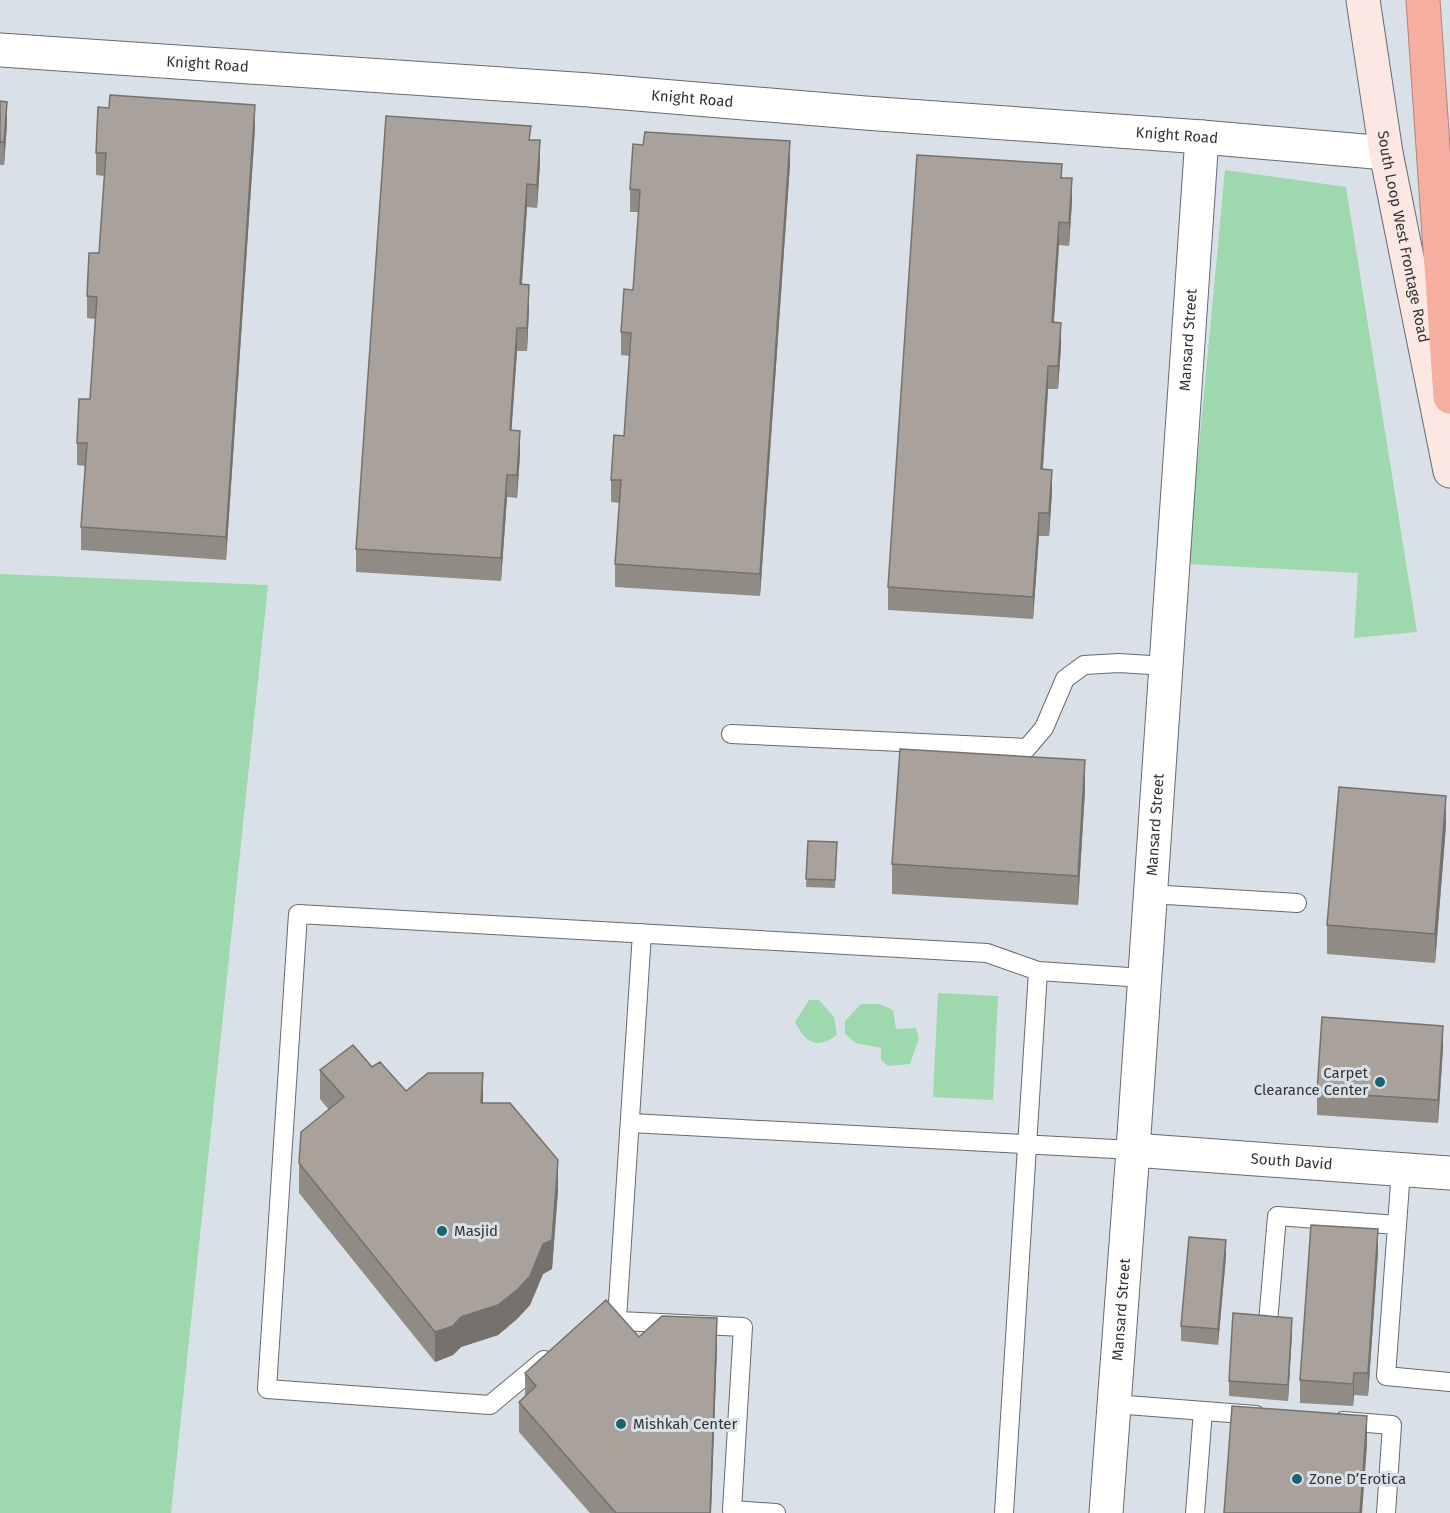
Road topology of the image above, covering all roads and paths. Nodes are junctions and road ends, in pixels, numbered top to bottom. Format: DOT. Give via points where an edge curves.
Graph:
graph roads {
  1 [pos="1364,0"];
  2 [pos="1423,0"];
  3 [pos="0,50"];
  4 [pos="1202,137"];
  5 [pos="1386,153"];
  6 [pos="1450,397"];
  7 [pos="1450,471"];
  8 [pos="1166,666"];
  9 [pos="731,734"];
  10 [pos="1150,894"];
  11 [pos="1297,903"];
  12 [pos="642,933"];
  13 [pos="1038,971"];
  14 [pos="1144,978"];
  15 [pos="631,1123"];
  16 [pos="1027,1145"];
  17 [pos="1133,1150"];
  18 [pos="1401,1170"];
  19 [pos="1450,1173"];
  20 [pos="1397,1226"];
  21 [pos="618,1319"];
  22 [pos="1268,1322"];
  23 [pos="582,1327"];
  24 [pos="557,1348"];
  25 [pos="1450,1382"];
  26 [pos="1114,1404"];
  27 [pos="1203,1411"];
  28 [pos="1274,1416"];
  29 [pos="1321,1419"];
  30 [pos="776,1513"];
  31 [pos="1004,1513"];
  32 [pos="1106,1513"];
  33 [pos="1195,1513"];
  34 [pos="1386,1513"];
  1 -- 5 [label="main road, South Loop West Frontage Road"];
  2 -- 6 [label="highway"];
  3 -- 4 [label="street, Knight Road"];
  4 -- 5 [label="street, Knight Road"];
  4 -- 8 [label="street, Mansard Street"];
  5 -- 7 [label="main road, South Loop West Frontage Road"];
  8 -- 9 [label="lane" via="1084,665 1065,679 1044,728 1027,748"];
  8 -- 10 [label="street, Mansard Street"];
  10 -- 11 [label="lane"];
  10 -- 14 [label="street, Mansard Street"];
  12 -- 13 [label="lane" via="987,953"];
  12 -- 15 [label="lane"];
  12 -- 24 [label="lane" via="298,914 267,1389 490,1405"];
  13 -- 14 [label="lane"];
  13 -- 16 [label="lane"];
  14 -- 17 [label="street, Mansard Street"];
  15 -- 16 [label="lane"];
  15 -- 21 [label="lane"];
  16 -- 17 [label="lane"];
  16 -- 31 [label="lane"];
  17 -- 18 [label="street, South David"];
  17 -- 26 [label="street, Mansard Street"];
  18 -- 19 [label="street, South David"];
  18 -- 20 [label="lane"];
  20 -- 22 [label="lane" via="1277,1216"];
  20 -- 25 [label="lane" via="1386,1376"];
  21 -- 23 [label="lane" via="591,1320"];
  21 -- 30 [label="lane" via="742,1327 732,1510"];
  26 -- 27 [label="lane"];
  26 -- 32 [label="street, Mansard Street"];
  27 -- 28 [label="lane"];
  27 -- 33 [label="lane"];
  29 -- 34 [label="lane" via="1392,1425"];
}
